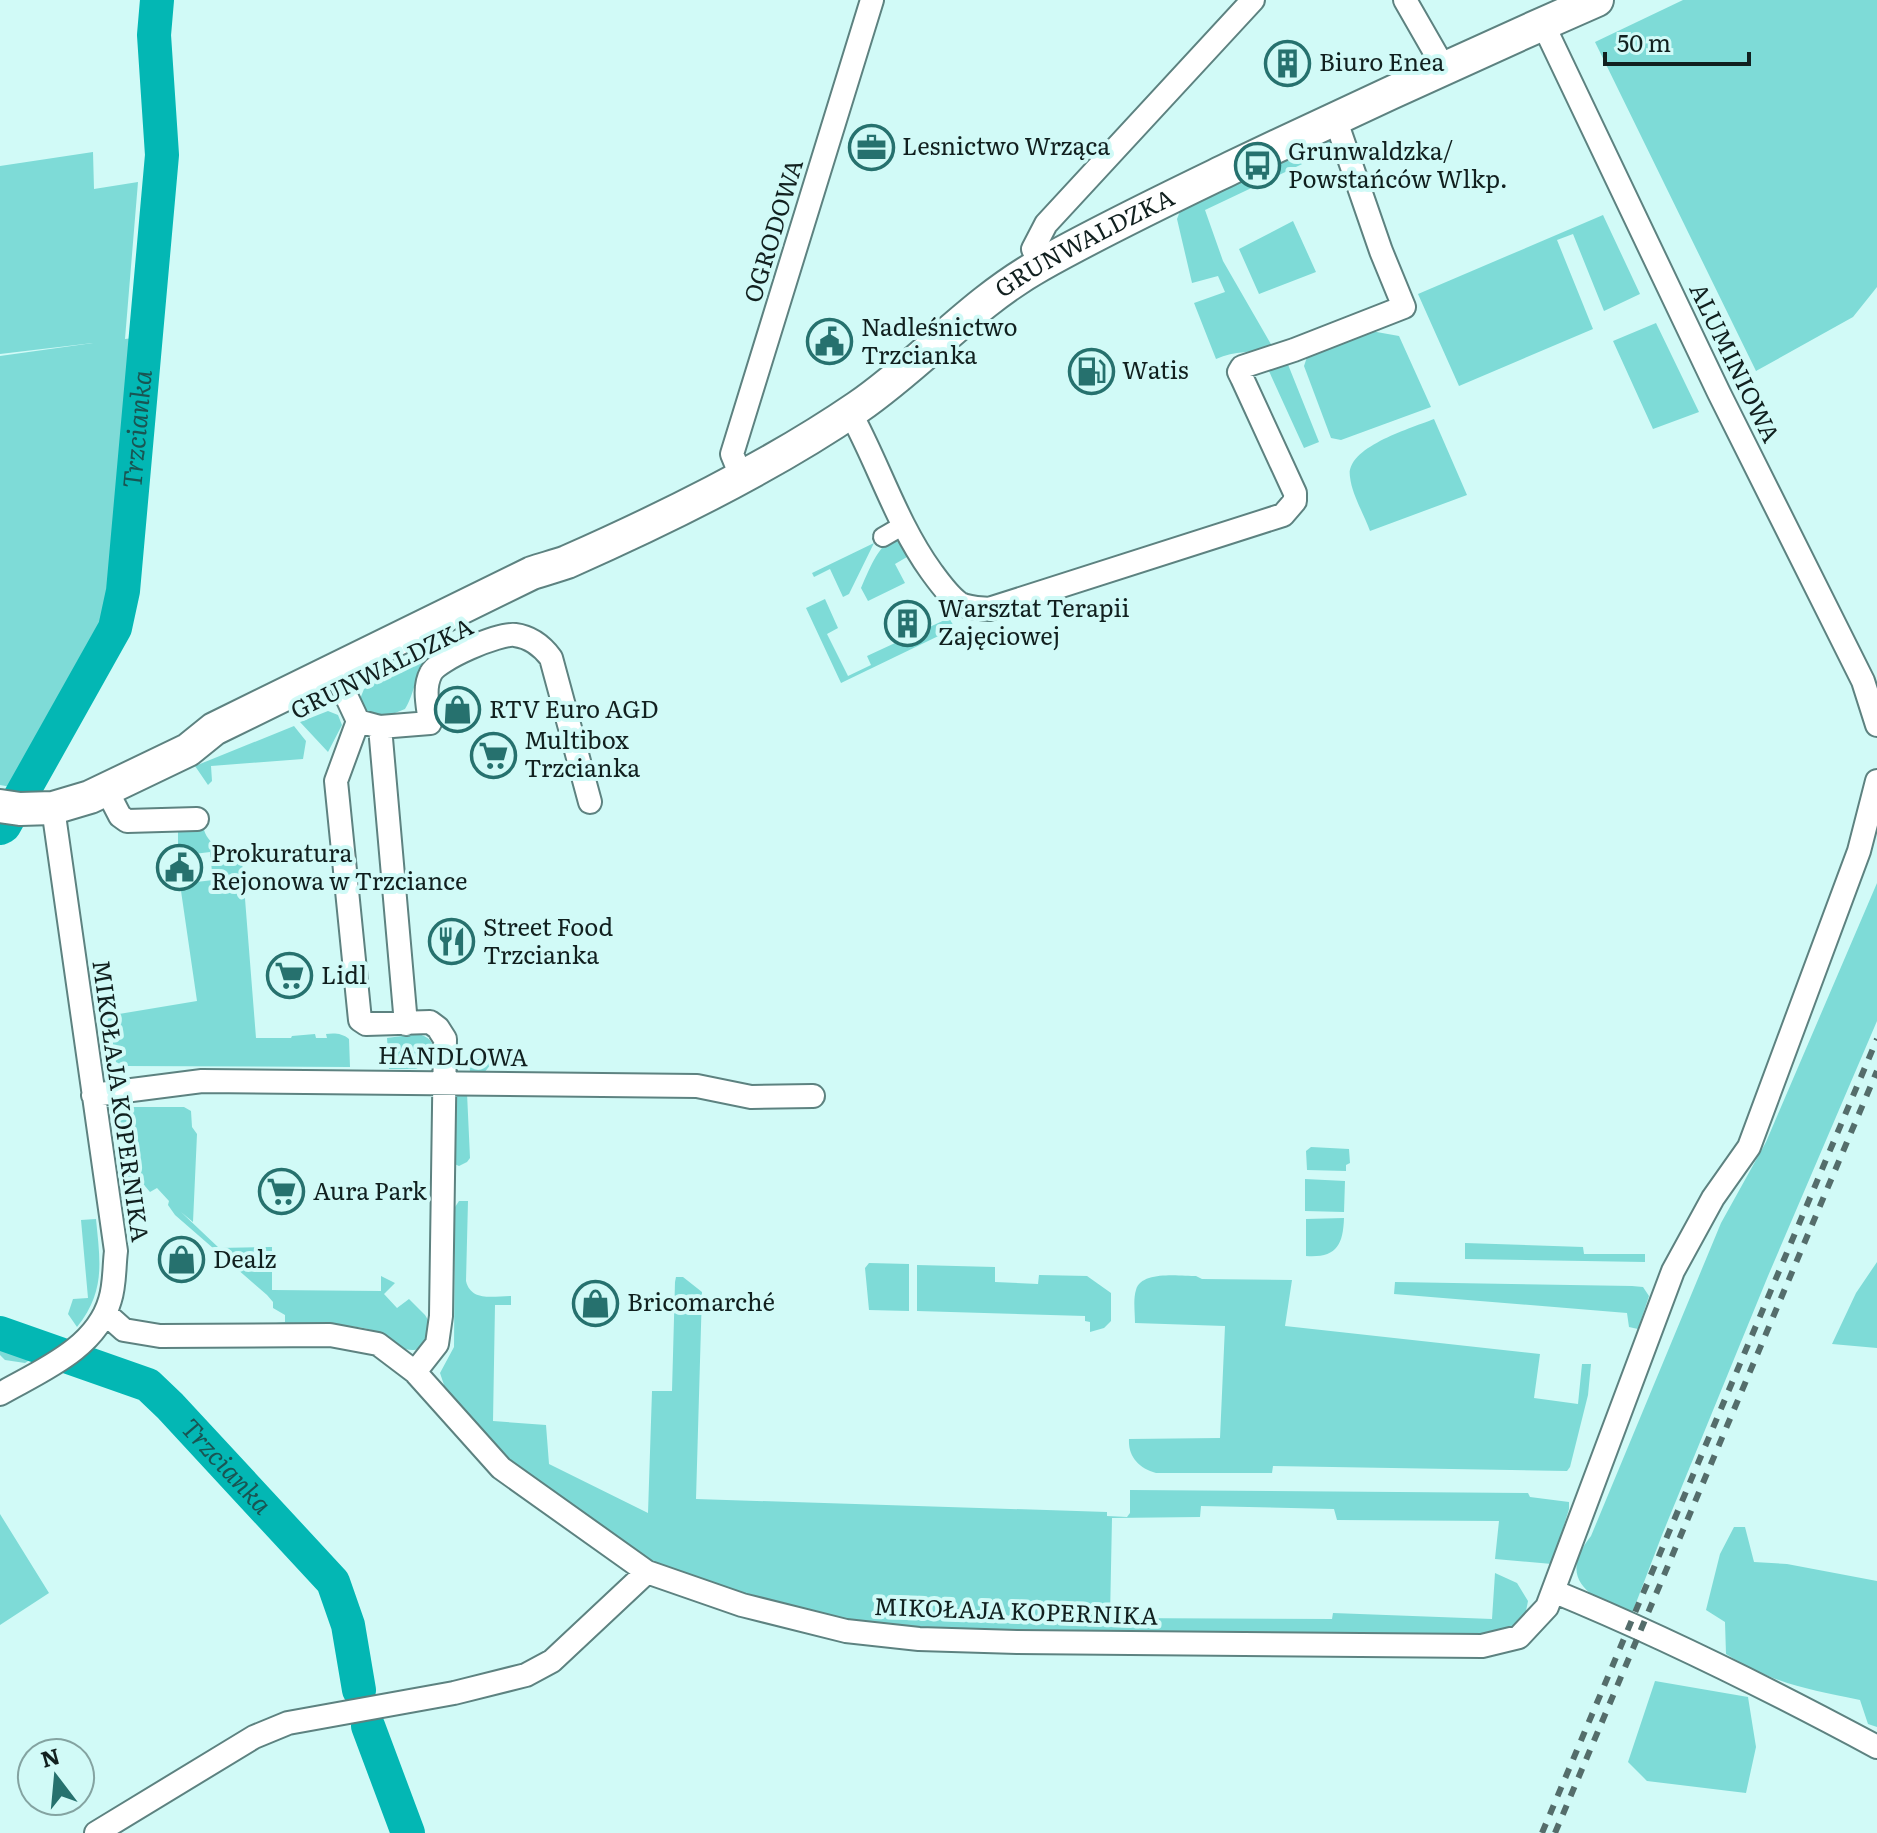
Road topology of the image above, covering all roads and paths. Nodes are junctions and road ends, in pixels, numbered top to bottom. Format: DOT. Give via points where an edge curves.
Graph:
graph roads {
  1 [pos="872,0"];
  2 [pos="1405,0"];
  3 [pos="1597,0"];
  4 [pos="1250,1"];
  5 [pos="1543,24"];
  6 [pos="1444,68"];
  7 [pos="1335,118"];
  8 [pos="1040,265"];
  9 [pos="850,412"];
  10 [pos="741,476"];
  11 [pos="564,563"];
  12 [pos="339,679"];
  13 [pos="358,721"];
  14 [pos="1877,725"];
  15 [pos="380,727"];
  16 [pos="1877,781"];
  17 [pos="106,789"];
  18 [pos="590,802"];
  19 [pos="28,808"];
  20 [pos="197,819"];
  21 [pos="406,1024"];
  22 [pos="444,1083"];
  23 [pos="93,1095"];
  24 [pos="813,1096"];
  25 [pos="105,1313"];
  26 [pos="415,1372"];
  27 [pos="0,1394"];
  28 [pos="647,1572"];
  29 [pos="1553,1591"];
  30 [pos="1877,1747"];
  31 [pos="96,1833"];
  1 -- 10 [label="street, OGRODOWA" via="732,454"];
  2 -- 6 [label="street"];
  3 -- 5 [label="main road, GRUNWALDZKA"];
  4 -- 8 [label="street" via="1046,224 1033,249"];
  5 -- 6 [label="main road, GRUNWALDZKA"];
  5 -- 14 [label="street, ALUMINIOWA" via="1863,681"];
  6 -- 7 [label="main road, GRUNWALDZKA"];
  7 -- 8 [label="main road, GRUNWALDZKA"];
  7 -- 9 [label="street" via="1404,307 1252,362 1239,372 1295,493 1283,515 989,609 969,607 957,602 912,544 893,531 868,444"];
  8 -- 9 [label="main road, GRUNWALDZKA" via="996,292 910,368"];
  9 -- 10 [label="main road, GRUNWALDZKA"];
  10 -- 11 [label="main road, GRUNWALDZKA"];
  11 -- 12 [label="main road, GRUNWALDZKA" via="497,591"];
  11 -- 12 [label="main road, GRUNWALDZKA" via="491,614"];
  12 -- 13 [label="street"];
  12 -- 17 [label="main road, GRUNWALDZKA" via="219,744 188,750"];
  13 -- 15 [label="street"];
  13 -- 21 [label="street" via="336,781 357,1011 366,1024"];
  15 -- 18 [label="street" via="430,723 427,682 433,668 498,637 529,639 551,658"];
  15 -- 21 [label="street"];
  16 -- 29 [label="street, MIKOŁAJA KOPERNIKA" via="1864,833 1749,1147 1713,1198 1673,1271"];
  17 -- 19 [label="main road, GRUNWALDZKA"];
  17 -- 20 [label="street" via="127,821"];
  19 -- 23 [label="street, MIKOŁAJA KOPERNIKA"];
  21 -- 22 [label="street" via="430,1022 438,1028 445,1039"];
  22 -- 23 [label="street, HANDLOWA" via="202,1081"];
  22 -- 24 [label="street, HANDLOWA" via="697,1086 751,1097"];
  22 -- 26 [label="street" via="441,1316 437,1344"];
  23 -- 25 [label="street, MIKOŁAJA KOPERNIKA" via="116,1251"];
  25 -- 26 [label="street, MIKOŁAJA KOPERNIKA" via="124,1330 160,1336 330,1335 378,1344"];
  25 -- 27 [label="street" via="85,1342"];
  26 -- 28 [label="street, MIKOŁAJA KOPERNIKA" via="501,1468"];
  28 -- 29 [label="street, MIKOŁAJA KOPERNIKA" via="742,1605 846,1631 1017,1642 1482,1646 1519,1637 1547,1607"];
  28 -- 31 [label="street" via="552,1661 526,1675 288,1723 254,1737"];
  29 -- 30 [label="street" via="1679,1645"];
}
